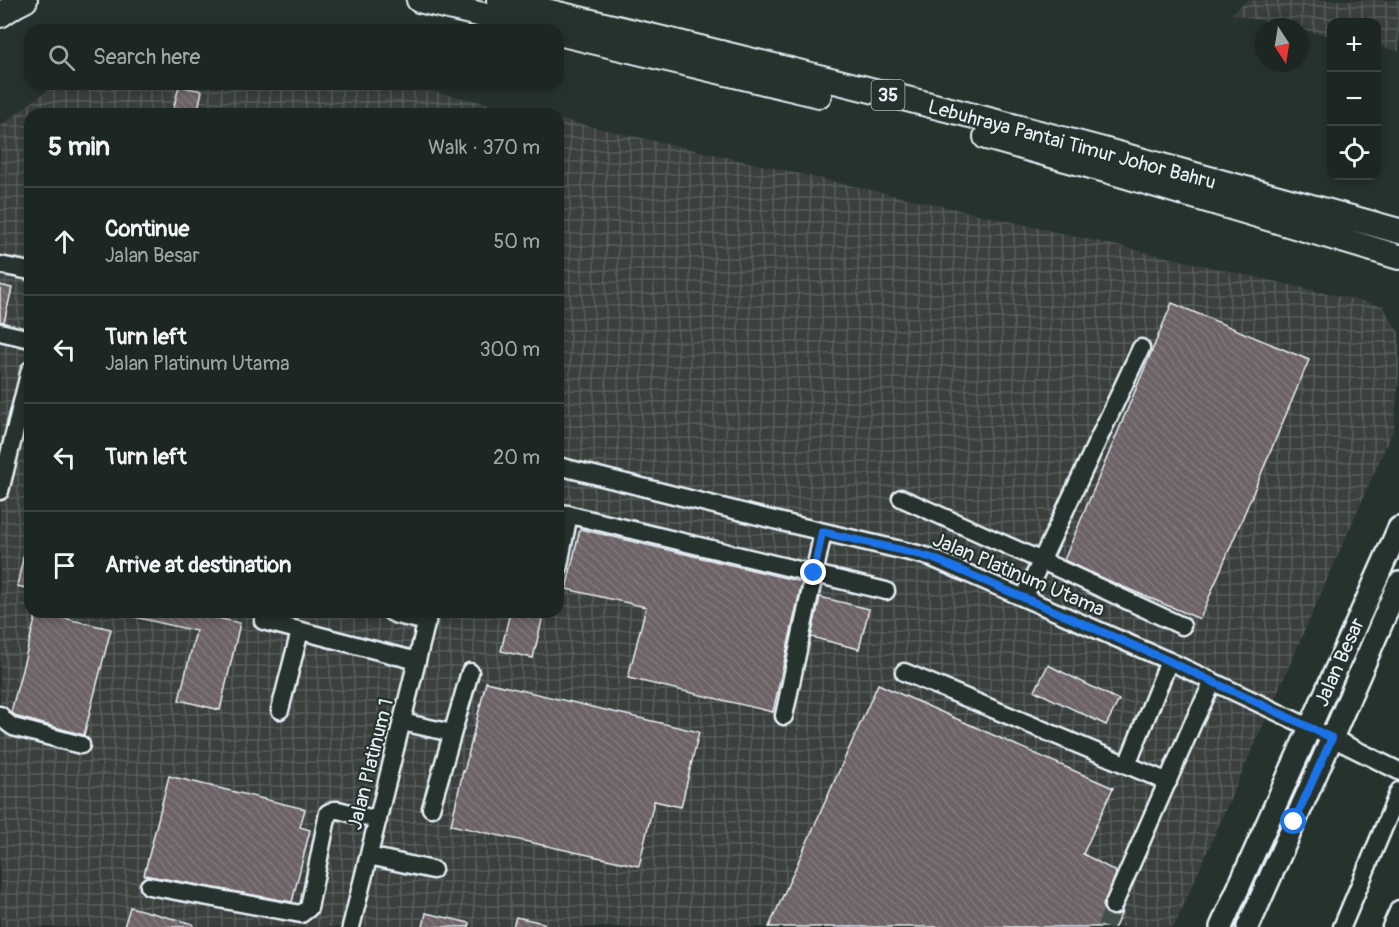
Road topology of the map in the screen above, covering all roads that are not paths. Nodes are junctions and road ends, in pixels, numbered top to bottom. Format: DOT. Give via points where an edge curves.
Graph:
graph roads {
  1 [pos="25,0"];
  2 [pos="419,0"];
  3 [pos="499,0"];
  4 [pos="0,15"];
  5 [pos="521,24"];
  6 [pos="564,34"];
  7 [pos="1399,231"];
  8 [pos="1399,257"];
  9 [pos="0,265"];
  10 [pos="24,270"];
  11 [pos="0,332"];
  12 [pos="24,338"];
  13 [pos="1141,348"];
  14 [pos="24,394"];
  15 [pos="564,468"];
  16 [pos="0,492"];
  17 [pos="901,498"];
  18 [pos="564,513"];
  19 [pos="1399,528"];
  20 [pos="822,532"];
  21 [pos="1042,561"];
  22 [pos="814,573"];
  23 [pos="1399,583"];
  24 [pos="886,591"];
  25 [pos="1024,598"];
  26 [pos="428,618"];
  27 [pos="263,621"];
  28 [pos="1182,626"];
  29 [pos="300,631"];
  30 [pos="417,661"];
  31 [pos="1169,661"];
  32 [pos="470,672"];
  33 [pos="904,672"];
  34 [pos="1213,682"];
  35 [pos="280,710"];
  36 [pos="0,715"];
  37 [pos="784,716"];
  38 [pos="402,722"];
  39 [pos="1310,728"];
  40 [pos="452,733"];
  41 [pos="1332,738"];
  42 [pos="81,745"];
  43 [pos="1127,765"];
  44 [pos="1399,771"];
  45 [pos="1167,782"];
  46 [pos="1399,791"];
  47 [pos="431,808"];
  48 [pos="378,820"];
  49 [pos="369,856"];
  50 [pos="433,870"];
  51 [pos="149,886"];
  52 [pos="1113,906"];
  53 [pos="1399,909"];
  54 [pos="351,927"];
  55 [pos="1221,927"];
  56 [pos="1248,927"];
  57 [pos="1342,927"];
  58 [pos="1391,927"];
  1 -- 4 [label="highway"];
  2 -- 5 [label="highway"];
  3 -- 7 [label="highway, Lebuhraya Pantai Timur Johor Bahru / 35" via="1057,138"];
  6 -- 8 [label="highway, Lebuhraya Pantai Timur Johor Bahru / 35" via="980,135"];
  9 -- 10 [label="street"];
  11 -- 12 [label="street"];
  13 -- 21 [label="street"];
  14 -- 16 [label="street"];
  15 -- 20 [label="street, Jalan Platinum Utama"];
  17 -- 21 [label="street"];
  18 -- 22 [label="street"];
  19 -- 39 [label="main road, Jalan Besar"];
  20 -- 22 [label="street"];
  20 -- 25 [label="street, Jalan Platinum Utama" via="932,558"];
  21 -- 25 [label="street"];
  21 -- 28 [label="street"];
  22 -- 24 [label="street"];
  22 -- 37 [label="street"];
  23 -- 41 [label="main road, Jalan Besar"];
  25 -- 31 [label="street, Jalan Platinum Utama"];
  26 -- 30 [label="street, Jalan Platinum 1"];
  27 -- 29 [label="street"];
  29 -- 30 [label="street"];
  29 -- 35 [label="street"];
  30 -- 38 [label="street, Jalan Platinum 1"];
  31 -- 34 [label="street, Jalan Platinum Utama"];
  31 -- 43 [label="street"];
  32 -- 40 [label="street"];
  33 -- 43 [label="street"];
  34 -- 39 [label="street, Jalan Platinum Utama"];
  34 -- 45 [label="street"];
  36 -- 42 [label="street" via="13,727"];
  38 -- 40 [label="street"];
  38 -- 48 [label="street, Jalan Platinum 1"];
  39 -- 41 [label="street, Jalan Platinum Utama"];
  39 -- 55 [label="main road, Jalan Besar"];
  40 -- 47 [label="street"];
  41 -- 44 [label="street, Jalan Platinum Utama"];
  41 -- 56 [label="main road, Jalan Besar"];
  43 -- 45 [label="street"];
  45 -- 52 [label="street"];
  46 -- 57 [label="street"];
  48 -- 49 [label="street, Jalan Platinum 1"];
  48 -- 51 [label="street" via="338,810 328,813 309,908 301,914"];
  49 -- 50 [label="street"];
  49 -- 54 [label="street, Jalan Platinum 1"];
  53 -- 58 [label="street"];
}
